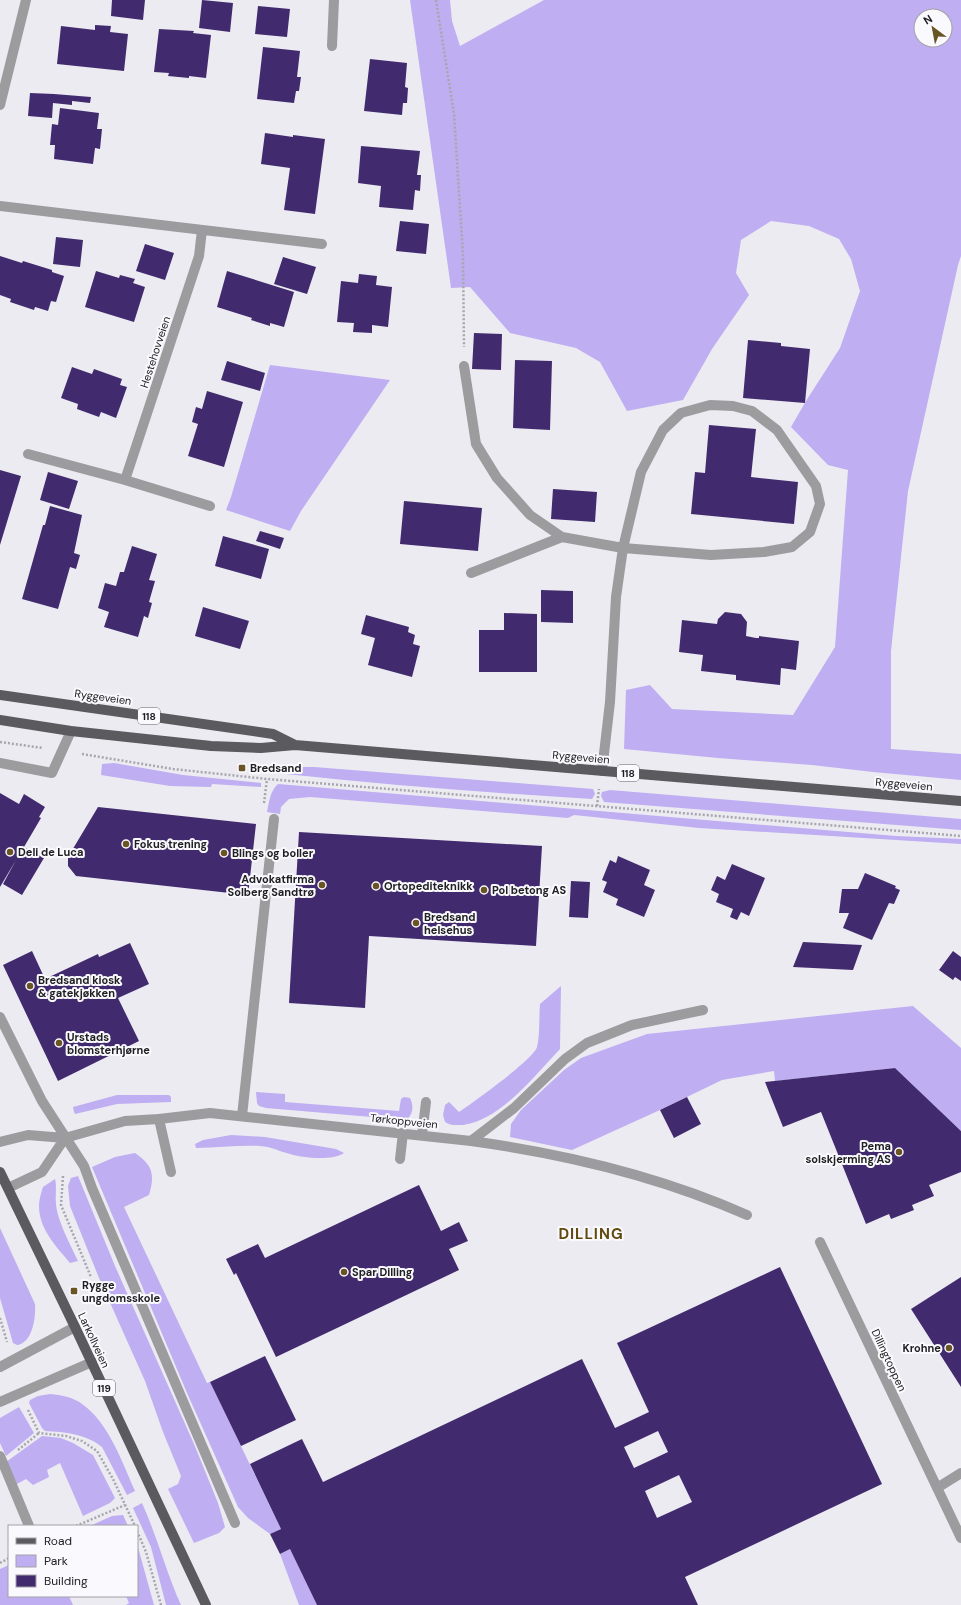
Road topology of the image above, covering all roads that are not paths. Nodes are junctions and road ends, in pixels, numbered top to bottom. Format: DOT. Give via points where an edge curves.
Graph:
graph roads {
  1 [pos="26,0"];
  2 [pos="334,0"];
  3 [pos="332,46"];
  4 [pos="0,105"];
  5 [pos="0,206"];
  6 [pos="202,230"];
  7 [pos="322,244"];
  8 [pos="464,366"];
  9 [pos="28,454"];
  10 [pos="125,480"];
  11 [pos="210,506"];
  12 [pos="562,537"];
  13 [pos="624,548"];
  14 [pos="471,573"];
  15 [pos="0,695"];
  16 [pos="0,720"];
  17 [pos="71,732"];
  18 [pos="295,745"];
  19 [pos="0,763"];
  20 [pos="602,771"];
  21 [pos="961,801"];
  22 [pos="274,819"];
  23 [pos="703,1010"];
  24 [pos="0,1017"];
  25 [pos="426,1102"];
  26 [pos="242,1116"];
  27 [pos="159,1119"];
  28 [pos="403,1134"];
  29 [pos="422,1135"];
  30 [pos="65,1138"];
  31 [pos="471,1141"];
  32 [pos="0,1142"];
  33 [pos="400,1159"];
  34 [pos="0,1172"];
  35 [pos="171,1172"];
  36 [pos="8,1188"];
  37 [pos="747,1215"];
  38 [pos="820,1242"];
  39 [pos="75,1327"];
  40 [pos="92,1362"];
  41 [pos="0,1367"];
  42 [pos="0,1402"];
  43 [pos="1,1458"];
  44 [pos="961,1473"];
  45 [pos="937,1488"];
  46 [pos="235,1523"];
  47 [pos="29,1525"];
  48 [pos="961,1538"];
  49 [pos="206,1605"];
  1 -- 4 [label="street"];
  2 -- 3 [label="street"];
  5 -- 6 [label="street"];
  6 -- 7 [label="street"];
  6 -- 10 [label="street, Hestehovveien" via="199,256"];
  8 -- 12 [label="street" via="476,444 497,478 530,515"];
  9 -- 10 [label="street"];
  10 -- 11 [label="street"];
  12 -- 13 [label="street"];
  12 -- 14 [label="street"];
  13 -- 13 [label="street" via="641,472 663,430 681,413 710,406 733,406 752,411 777,430 816,486 820,504 810,532 792,547 764,552 711,555"];
  13 -- 20 [label="street" via="616,597 610,702"];
  15 -- 18 [label="main road, Ryggeveien / 118" via="273,734"];
  16 -- 17 [label="main road, Ryggeveien / 118"];
  17 -- 18 [label="main road, Ryggeveien / 118" via="211,746 261,748"];
  17 -- 19 [label="street" via="52,773"];
  18 -- 20 [label="main road, Ryggeveien / 118"];
  20 -- 21 [label="main road, Ryggeveien / 118"];
  22 -- 26 [label="street"];
  23 -- 31 [label="street" via="632,1025 587,1043 564,1059 514,1108"];
  24 -- 30 [label="street" via="42,1101"];
  25 -- 29 [label="street"];
  26 -- 27 [label="street, Tørkoppveien" via="210,1113"];
  26 -- 28 [label="street, Tørkoppveien"];
  27 -- 30 [label="street, Tørkoppveien" via="125,1122"];
  27 -- 35 [label="street"];
  28 -- 29 [label="street, Tørkoppveien"];
  28 -- 33 [label="street"];
  29 -- 31 [label="street, Tørkoppveien"];
  30 -- 32 [label="street, Tørkoppveien" via="28,1135"];
  30 -- 36 [label="street" via="42,1172"];
  30 -- 46 [label="street" via="84,1166"];
  31 -- 37 [label="street, Tørkoppveien" via="529,1149 629,1172 709,1198"];
  34 -- 36 [label="main road, Larkollveien / 119"];
  36 -- 39 [label="main road, Larkollveien / 119"];
  38 -- 45 [label="street, Dillingtoppen"];
  39 -- 40 [label="main road, Larkollveien / 119"];
  39 -- 41 [label="street"];
  40 -- 42 [label="street"];
  40 -- 49 [label="main road, Larkollveien / 119"];
  43 -- 47 [label="street"];
  44 -- 45 [label="street"];
  45 -- 48 [label="street, Dillingtoppen"];
}
